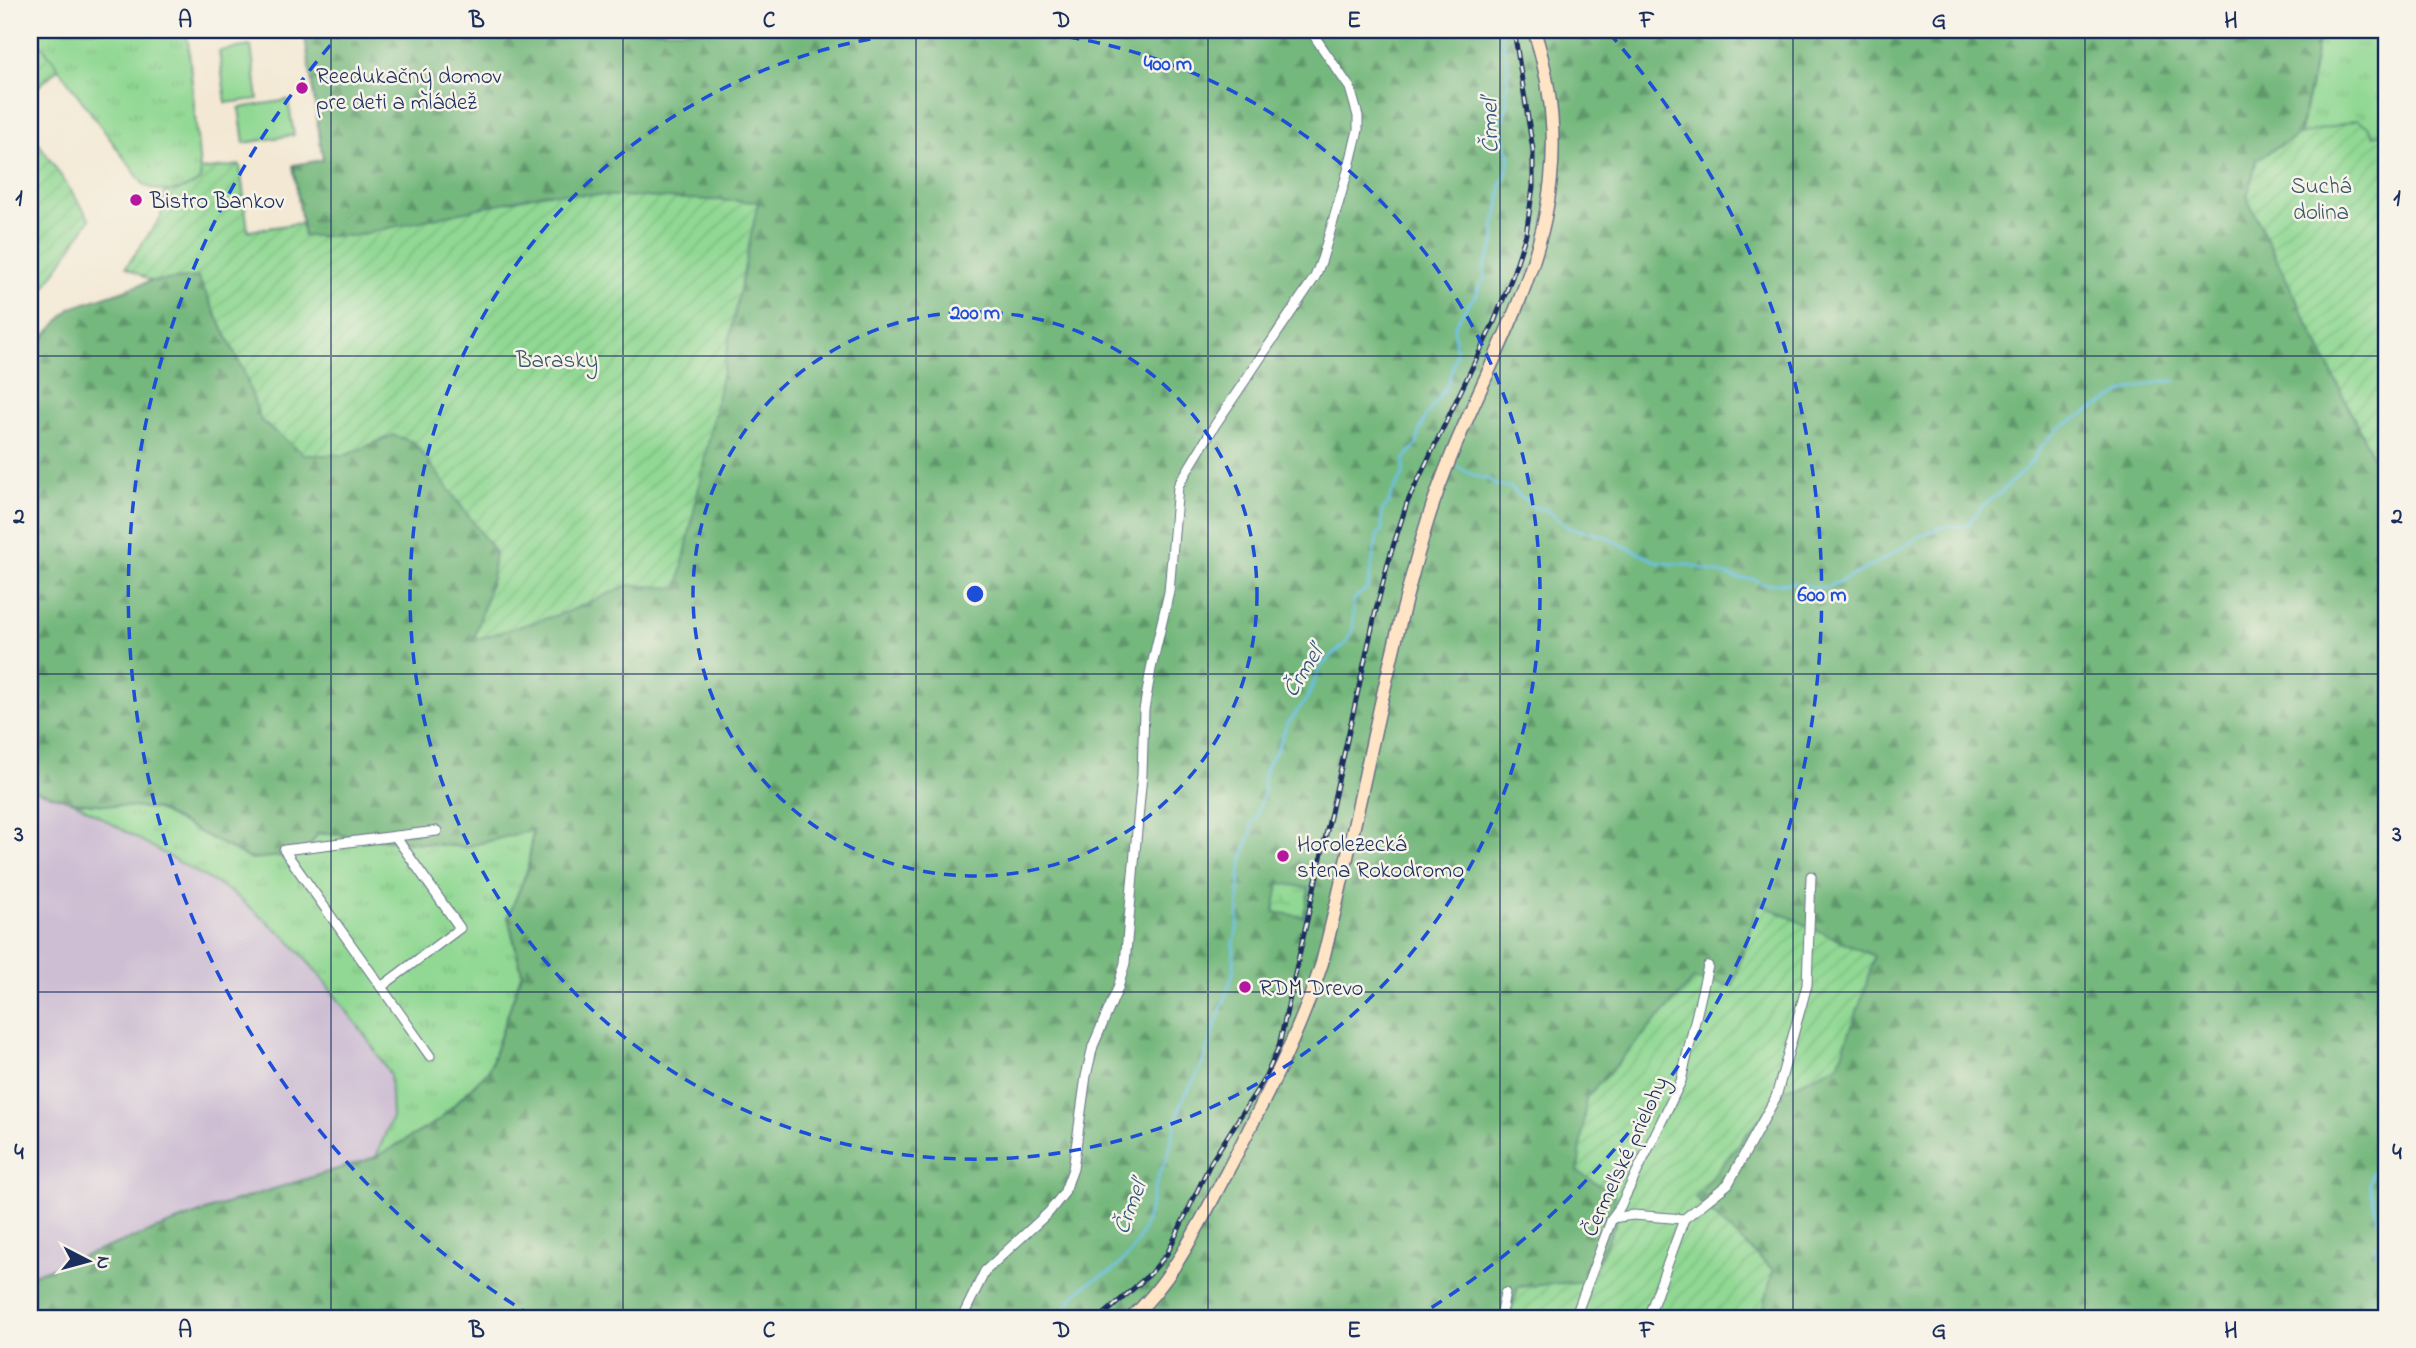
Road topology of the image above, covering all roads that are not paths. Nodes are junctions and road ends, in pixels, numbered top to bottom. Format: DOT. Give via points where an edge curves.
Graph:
graph roads {
  1 [pos="1310,30"];
  2 [pos="1534,30"];
  3 [pos="437,831"];
  4 [pos="395,836"];
  5 [pos="1811,876"];
  6 [pos="1708,966"];
  7 [pos="381,987"];
  8 [pos="430,1056"];
  9 [pos="1612,1218"];
  10 [pos="1684,1219"];
  11 [pos="1505,1293"];
  12 [pos="962,1318"];
  13 [pos="1131,1318"];
  14 [pos="1500,1318"];
  15 [pos="1575,1318"];
  16 [pos="1648,1318"];
  1 -- 12 [label="street" via="1354,99 1358,130 1349,167 1315,276 1178,486 1170,592 1144,710 1125,963 1093,1046 1073,1169 1064,1193 1049,1212 985,1271"];
  2 -- 13 [label="main road" via="1551,106 1554,153 1547,213 1530,275 1426,526 1322,963 1277,1076 1199,1225 1152,1296"];
  3 -- 4 [label="street"];
  4 -- 7 [label="street" via="460,928"];
  4 -- 7 [label="street" via="284,850"];
  5 -- 10 [label="street" via="1808,985 1776,1097 1728,1184"];
  6 -- 9 [label="street, Čermeľské prielohy" via="1681,1081"];
  7 -- 8 [label="street"];
  9 -- 10 [label="street"];
  9 -- 15 [label="street, Čermeľské prielohy"];
  10 -- 16 [label="street"];
  11 -- 14 [label="street"];
}
